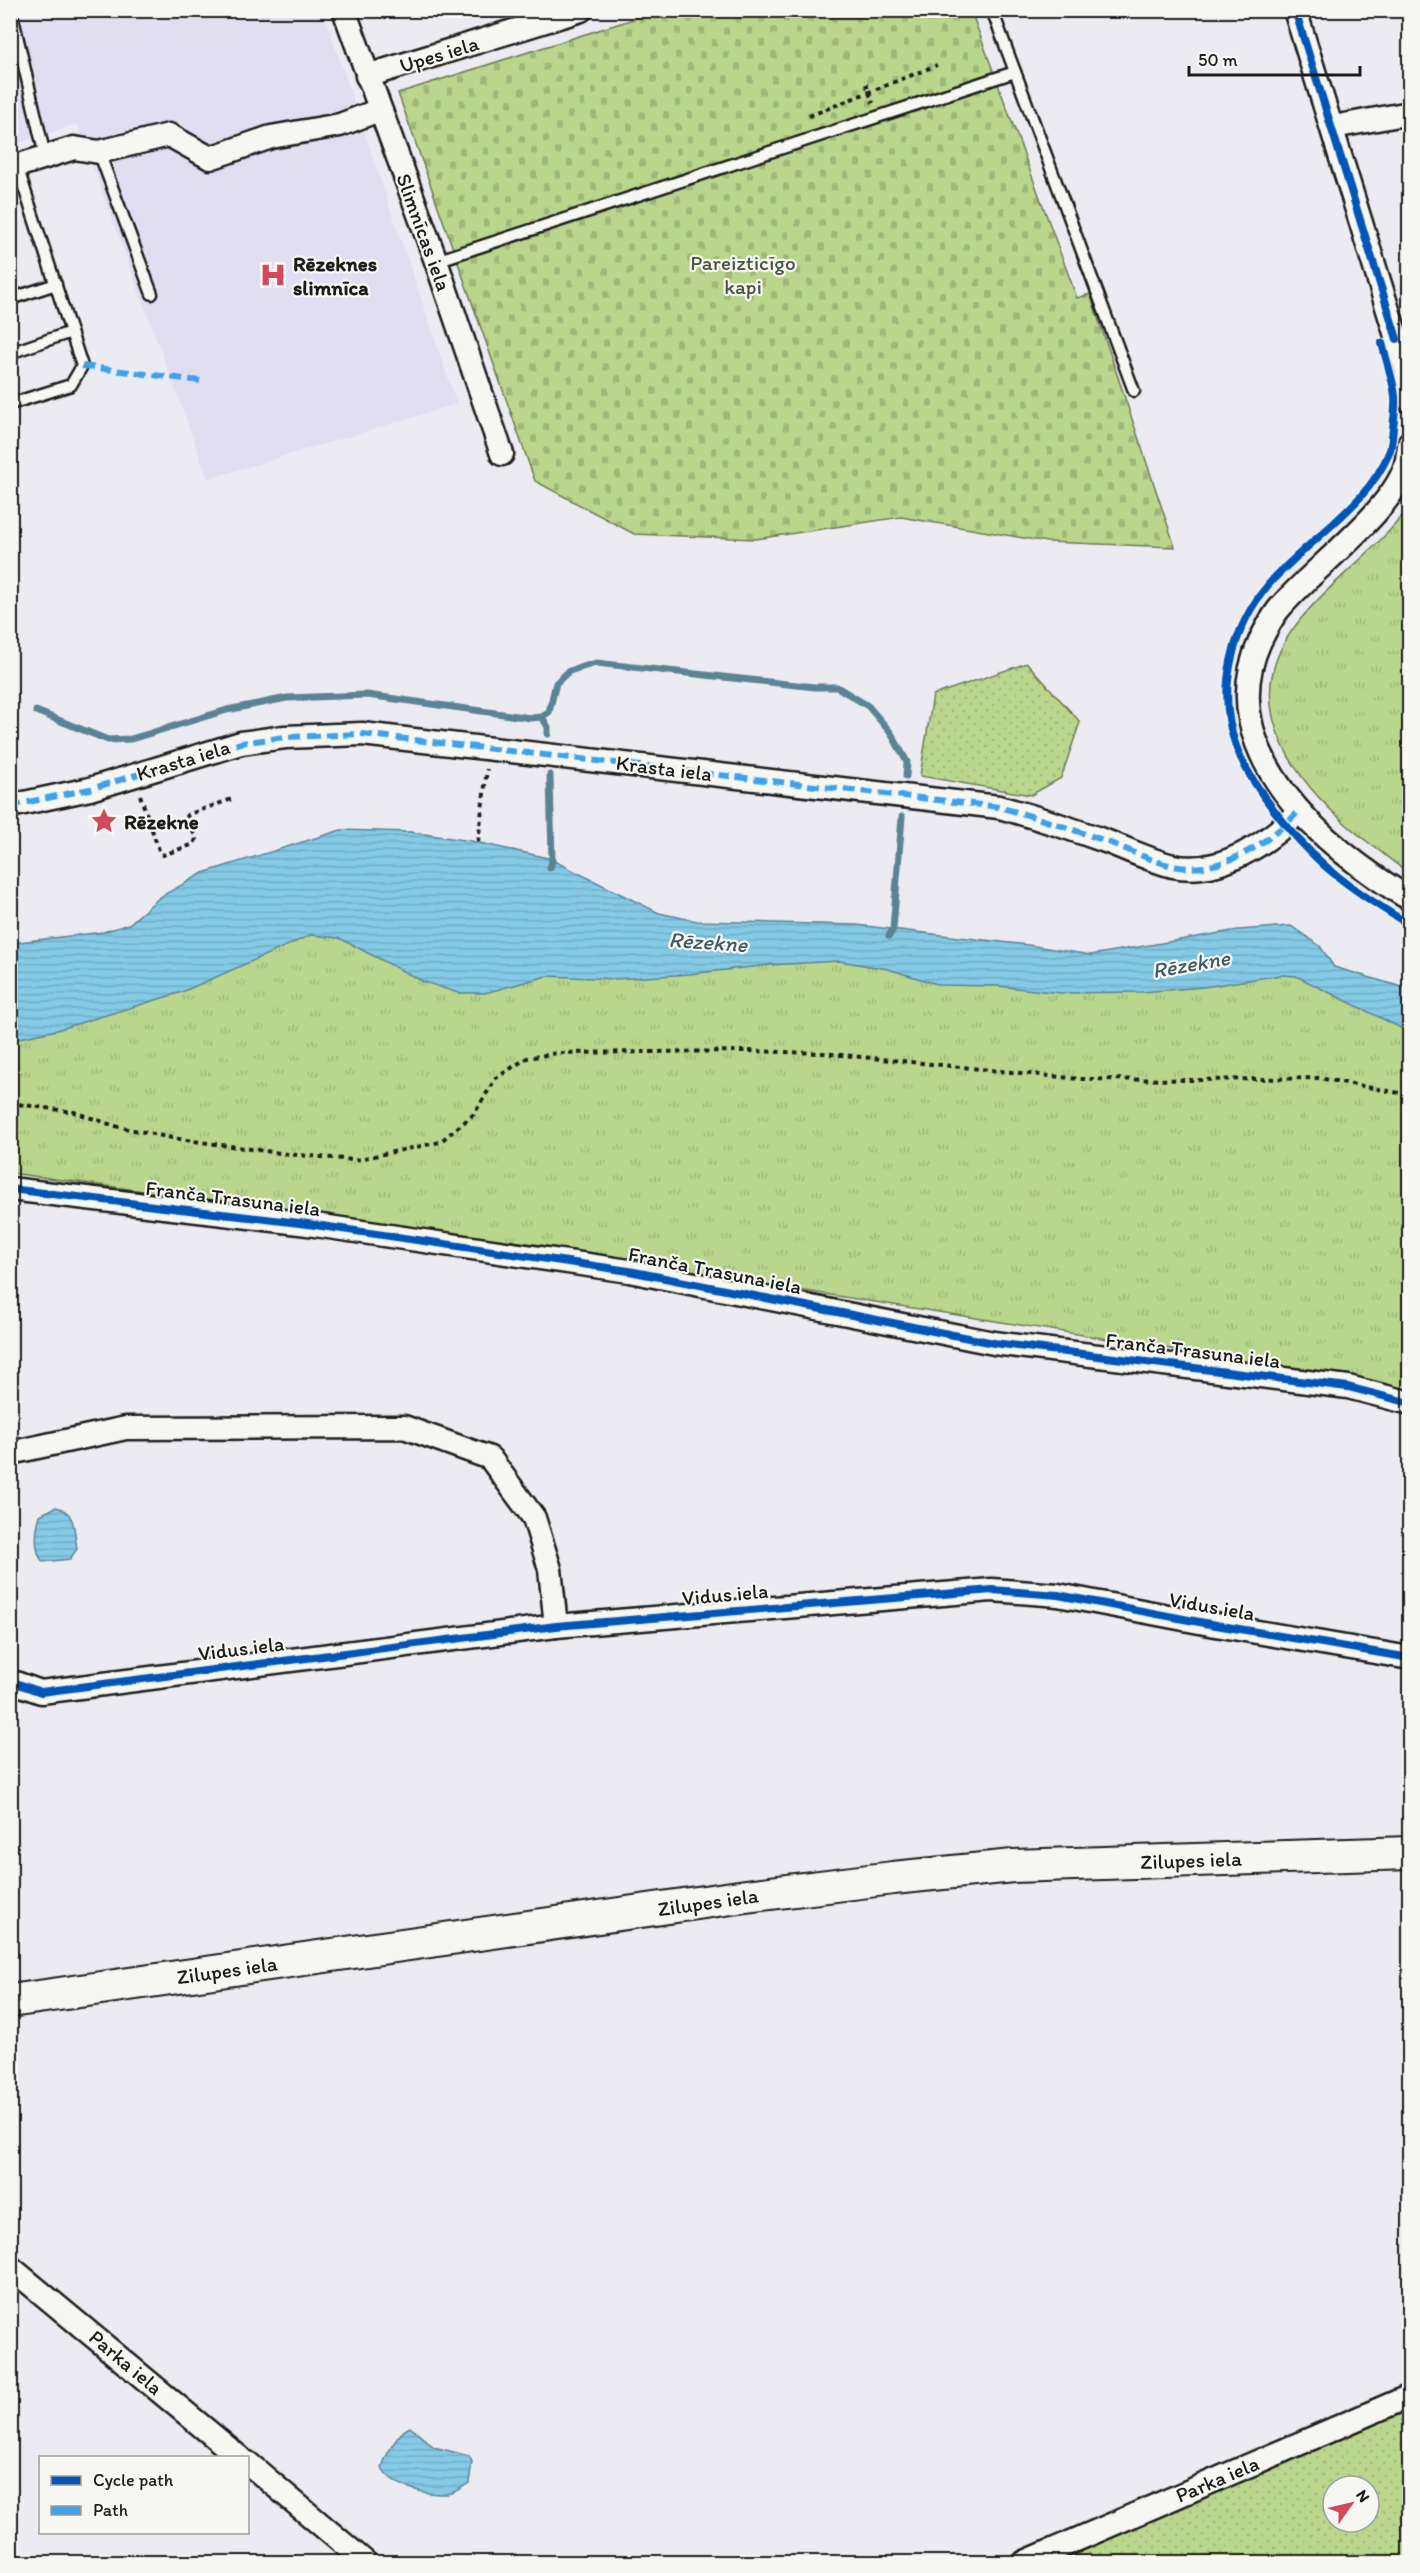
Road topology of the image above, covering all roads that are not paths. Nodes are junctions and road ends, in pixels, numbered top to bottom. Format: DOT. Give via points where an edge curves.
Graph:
graph roads {
  1 [pos="11,10"];
  2 [pos="344,10"];
  3 [pos="581,10"];
  4 [pos="992,10"];
  5 [pos="1295,10"];
  6 [pos="516,20"];
  7 [pos="1015,72"];
  8 [pos="367,76"];
  9 [pos="379,110"];
  10 [pos="1410,113"];
  11 [pos="1333,128"];
  12 [pos="99,152"];
  13 [pos="45,156"];
  14 [pos="14,167"];
  15 [pos="436,261"];
  16 [pos="56,284"];
  17 [pos="152,294"];
  18 [pos="10,299"];
  19 [pos="71,332"];
  20 [pos="10,353"];
  21 [pos="1134,391"];
  22 [pos="1410,401"];
  23 [pos="10,404"];
  24 [pos="1410,442"];
  25 [pos="502,454"];
  26 [pos="10,806"];
  27 [pos="1299,811"];
  28 [pos="1410,899"];
  29 [pos="10,1190"];
  30 [pos="1410,1403"];
  31 [pos="10,1454"];
  32 [pos="556,1626"];
  33 [pos="1410,1658"];
  34 [pos="10,1681"];
  35 [pos="1410,1852"];
  36 [pos="10,2001"];
  37 [pos="10,2267"];
  38 [pos="1410,2396"];
  39 [pos="239,2456"];
  40 [pos="249,2464"];
  41 [pos="365,2562"];
  42 [pos="1025,2562"];
  1 -- 13 [label="lane"];
  2 -- 8 [label="street, Slimnīcas iela"];
  3 -- 6 [label="street, Upes iela"];
  4 -- 7 [label="lane"];
  5 -- 11 [label="street"];
  6 -- 8 [label="street, Upes iela"];
  7 -- 15 [label="lane"];
  7 -- 21 [label="lane"];
  8 -- 9 [label="street, Slimnīcas iela"];
  9 -- 12 [label="street" via="340,125 271,137 210,159 169,135"];
  9 -- 15 [label="street, Slimnīcas iela"];
  10 -- 11 [label="street"];
  11 -- 22 [label="street" via="1406,368"];
  12 -- 13 [label="street" via="74,148"];
  12 -- 17 [label="lane"];
  13 -- 14 [label="street"];
  14 -- 16 [label="lane"];
  15 -- 25 [label="street, Slimnīcas iela"];
  16 -- 18 [label="lane"];
  16 -- 19 [label="lane"];
  19 -- 20 [label="lane"];
  19 -- 23 [label="lane" via="82,366 71,385"];
  24 -- 27 [label="street" via="1406,465 1389,496 1277,611 1253,656 1247,693 1253,734 1270,772"];
  26 -- 27 [label="street, Krasta iela" via="90,789 241,743 362,734 999,807 1174,866 1209,866 1243,854 1267,841"];
  27 -- 28 [label="street" via="1378,881"];
  29 -- 30 [label="street, Franča Trasuna iela" via="308,1224 618,1269 994,1343 1348,1387"];
  31 -- 32 [label="street" via="126,1428 404,1427 490,1458 534,1518 550,1569"];
  32 -- 33 [label="street, Vidus iela" via="992,1590 1058,1595"];
  32 -- 34 [label="street, Vidus iela" via="41,1692"];
  35 -- 36 [label="main road, Zilupes iela" via="1013,1866 893,1878"];
  37 -- 39 [label="street, Parka iela"];
  38 -- 42 [label="street, Parka iela"];
  40 -- 41 [label="street"];
}
